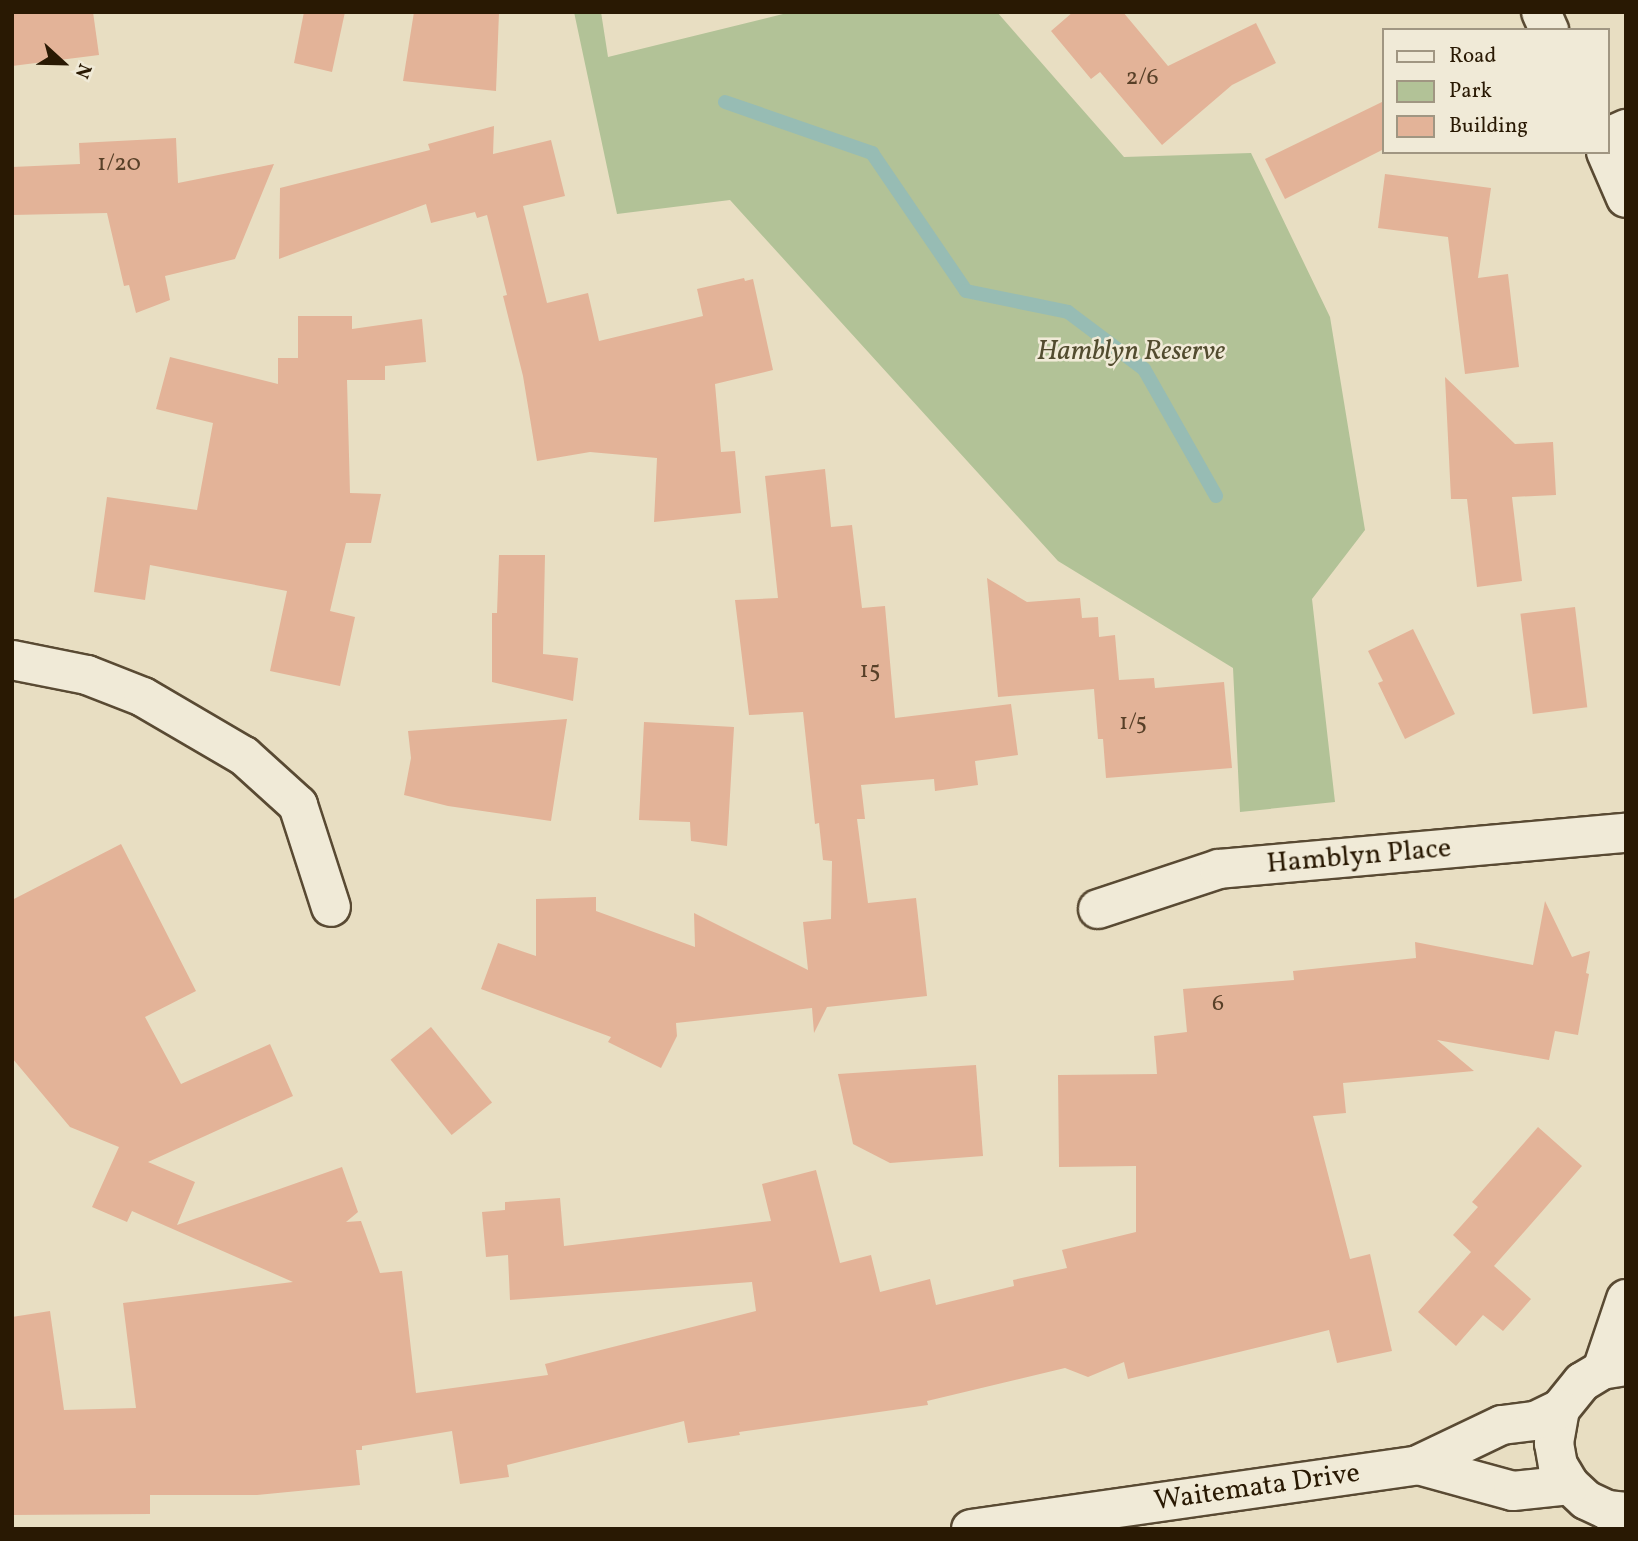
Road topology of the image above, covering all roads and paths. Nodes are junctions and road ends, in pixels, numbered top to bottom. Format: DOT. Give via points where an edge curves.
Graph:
graph roads {
  1 [pos="1541,12"];
  2 [pos="1548,28"];
  3 [pos="1626,129"];
  4 [pos="1610,136"];
  5 [pos="1607,154"];
  6 [pos="1626,198"];
  7 [pos="12,660"];
  8 [pos="1626,833"];
  9 [pos="331,907"];
  10 [pos="1098,909"];
  11 [pos="1626,1299"];
  12 [pos="1614,1368"];
  13 [pos="1560,1409"];
  14 [pos="1418,1465"];
  15 [pos="1575,1505"];
  16 [pos="1626,1511"];
  17 [pos="971,1529"];
  1 -- 2 [label="street"];
  3 -- 4 [label="street"];
  5 -- 6 [label="street"];
  7 -- 9 [label="street" via="87,675 144,697 244,756 298,805"];
  8 -- 10 [label="street, Hamblyn Place" via="1219,869"];
  11 -- 12 [label="street"];
  12 -- 13 [label="street" via="1582,1381"];
  13 -- 14 [label="street, Waitemata Drive" via="1535,1421 1502,1425"];
  13 -- 15 [label="street" via="1554,1443"];
  14 -- 15 [label="street, Waitemata Drive"];
  14 -- 17 [label="street, Waitemata Drive"];
  15 -- 16 [label="street"];
}
